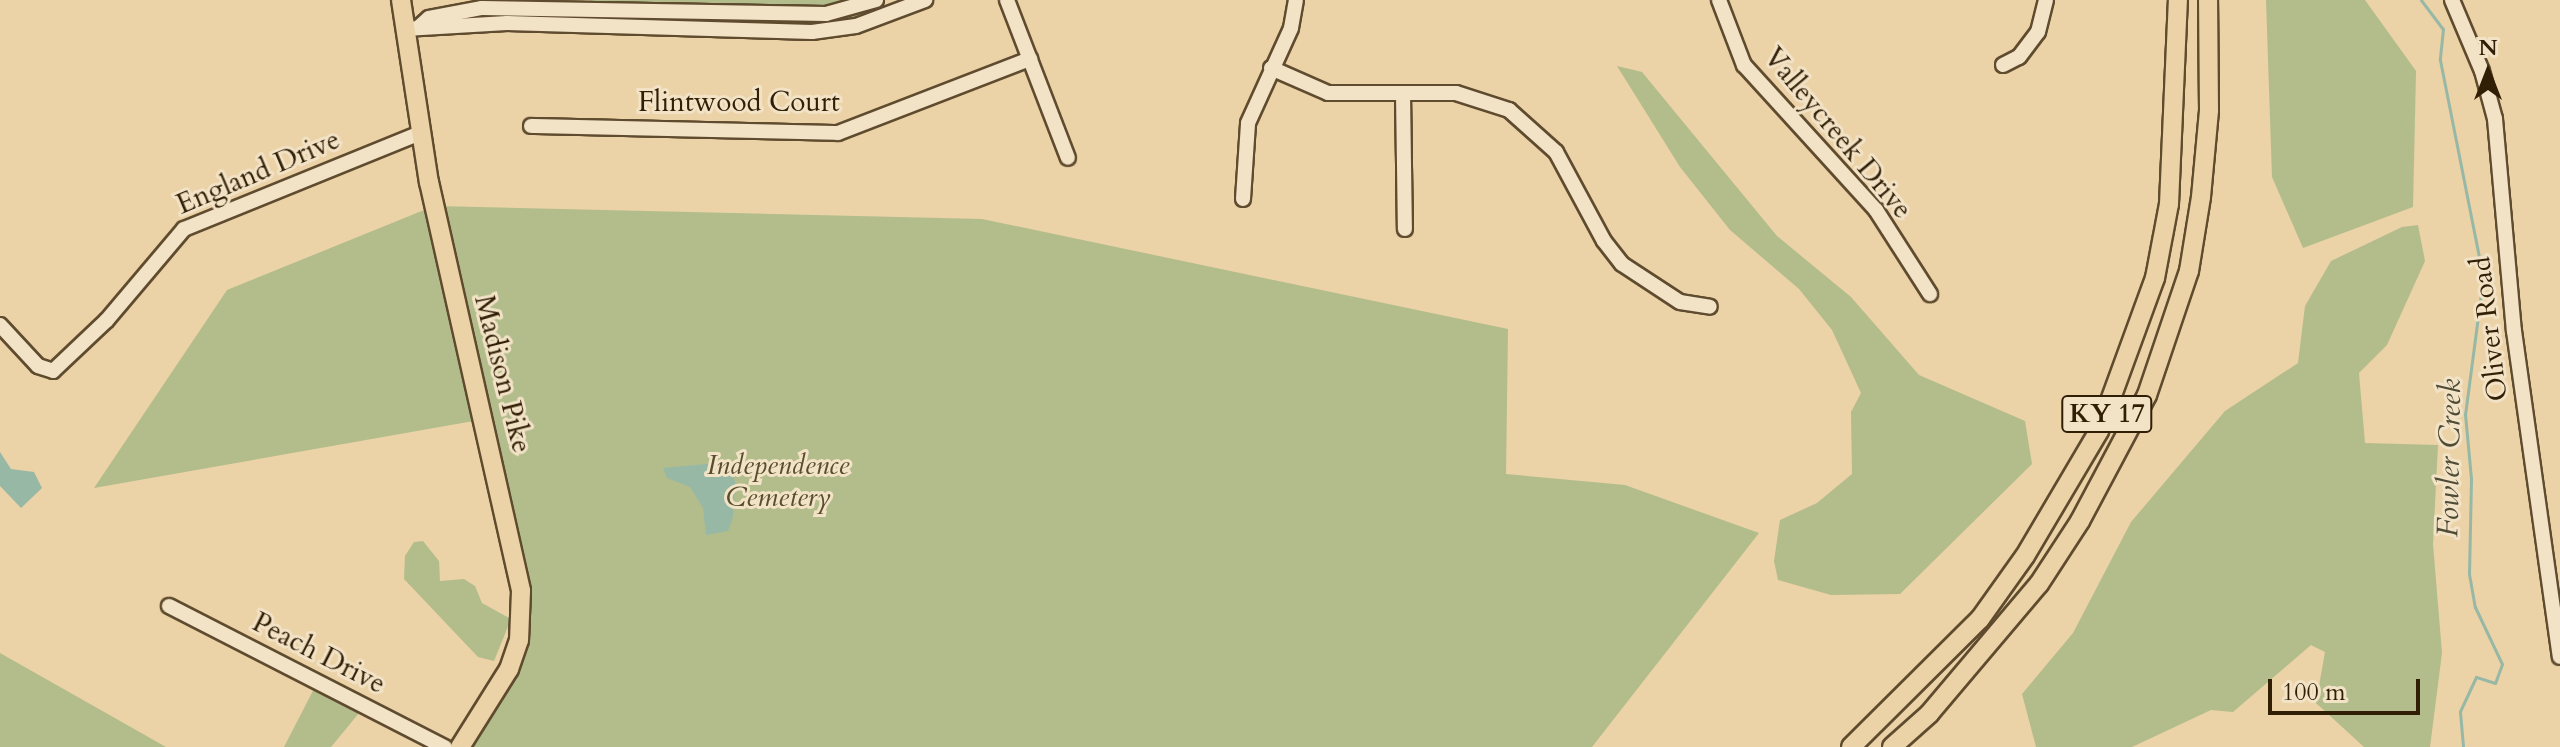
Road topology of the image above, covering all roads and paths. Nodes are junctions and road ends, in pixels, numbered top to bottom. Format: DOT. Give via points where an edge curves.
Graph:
graph roads {
  1 [pos="401,0"];
  2 [pos="876,0"];
  3 [pos="925,0"];
  4 [pos="1007,0"];
  5 [pos="1296,0"];
  6 [pos="1719,0"];
  7 [pos="2046,0"];
  8 [pos="2178,0"];
  9 [pos="2208,0"];
  10 [pos="2452,0"];
  11 [pos="505,3"];
  12 [pos="507,23"];
  13 [pos="413,27"];
  14 [pos="1030,59"];
  15 [pos="2003,65"];
  16 [pos="1271,68"];
  17 [pos="1403,93"];
  18 [pos="531,126"];
  19 [pos="421,133"];
  20 [pos="1068,158"];
  21 [pos="1243,199"];
  22 [pos="1405,229"];
  23 [pos="1930,294"];
  24 [pos="1710,307"];
  25 [pos="0,325"];
  26 [pos="169,606"];
  27 [pos="2560,657"];
  28 [pos="445,747"];
  29 [pos="460,747"];
  30 [pos="1851,747"];
  31 [pos="1892,747"];
  1 -- 13 [label="main road, Madison Pike"];
  2 -- 11 [label="street" via="826,14"];
  3 -- 12 [label="street" via="856,26 812,32"];
  4 -- 14 [label="street"];
  5 -- 16 [label="street" via="1291,28"];
  6 -- 23 [label="street, Valleycreek Drive" via="1744,65 1876,210"];
  7 -- 15 [label="street" via="2038,32 2019,57"];
  8 -- 30 [label="main road, KY 17" via="2169,204 2155,278 2099,431 2033,544 1980,619"];
  9 -- 31 [label="main road, KY 17" via="2209,110 2201,197 2189,271 2147,395 2080,521 2039,584 1929,714"];
  10 -- 27 [label="street, Oliver Road" via="2482,71 2495,119 2515,345"];
  11 -- 12 [label="street"];
  11 -- 13 [label="street" via="429,18"];
  12 -- 13 [label="street"];
  13 -- 19 [label="main road, Madison Pike"];
  14 -- 18 [label="street, Flintwood Court" via="838,133"];
  14 -- 20 [label="street"];
  16 -- 17 [label="street" via="1328,93"];
  16 -- 21 [label="street" via="1248,123"];
  17 -- 22 [label="street"];
  17 -- 24 [label="street" via="1456,93 1509,110 1556,152 1622,264 1680,302"];
  19 -- 25 [label="street, England Drive" via="184,229 107,320 53,371 38,366"];
  19 -- 29 [label="main road, Madison Pike" via="517,558 523,608 509,669"];
  26 -- 28 [label="street, Peach Drive"];
}
